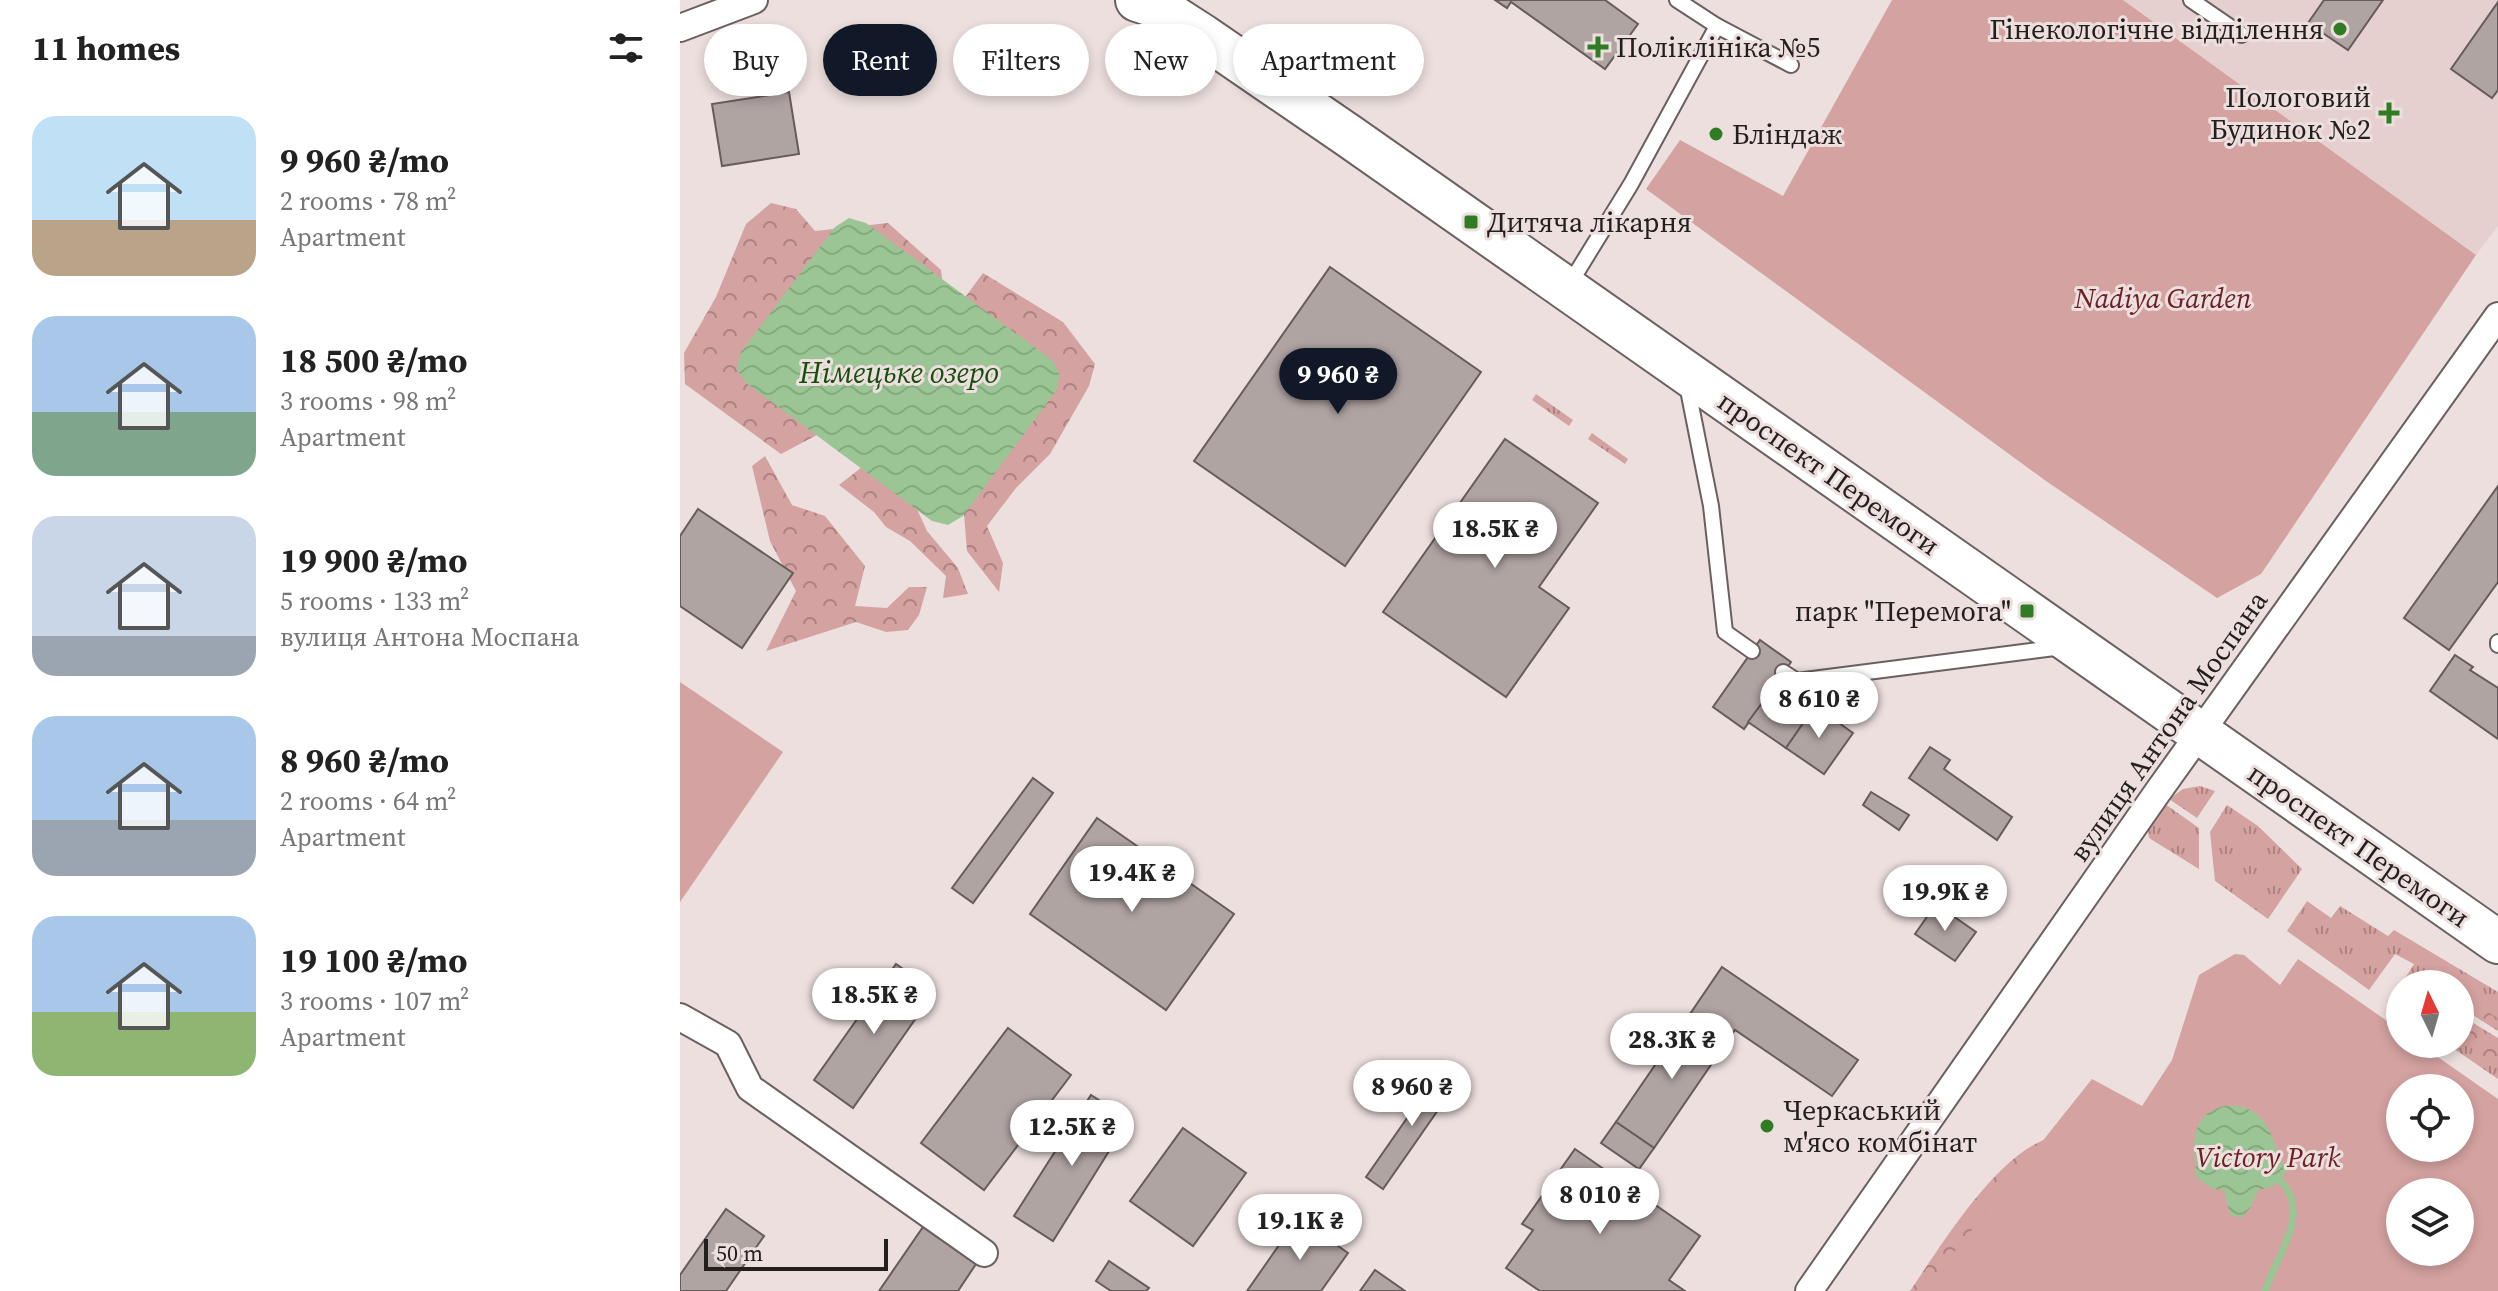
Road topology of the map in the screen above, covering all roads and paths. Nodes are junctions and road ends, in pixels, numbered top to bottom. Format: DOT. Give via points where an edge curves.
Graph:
graph roads {
  1 [pos="754,0"];
  2 [pos="1677,0"];
  3 [pos="2191,0"];
  4 [pos="1149,2"];
  5 [pos="1717,26"];
  6 [pos="680,28"];
  7 [pos="2242,35"];
  8 [pos="1791,65"];
  9 [pos="1566,289"];
  10 [pos="2497,321"];
  11 [pos="1684,373"];
  12 [pos="2075,646"];
  13 [pos="1752,651"];
  14 [pos="1783,672"];
  15 [pos="2200,735"];
  16 [pos="2498,942"];
  17 [pos="680,1017"];
  18 [pos="984,1253"];
  19 [pos="1809,1291"];
  1 -- 6 [label="street"];
  2 -- 5 [label="lane"];
  3 -- 7 [label="lane"];
  4 -- 9 [label="main road, проспект Перемоги"];
  5 -- 8 [label="lane"];
  5 -- 9 [label="lane" via="1631,184"];
  9 -- 11 [label="main road, проспект Перемоги"];
  10 -- 15 [label="street, вулиця Антона Моспана"];
  11 -- 12 [label="main road, проспект Перемоги"];
  11 -- 13 [label="lane" via="1711,506 1725,632"];
  12 -- 14 [label="lane" via="1797,681"];
  12 -- 15 [label="main road, проспект Перемоги"];
  15 -- 16 [label="main road, проспект Перемоги"];
  15 -- 19 [label="street, вулиця Антона Моспана"];
  17 -- 18 [label="street" via="728,1044 750,1088"];
}
